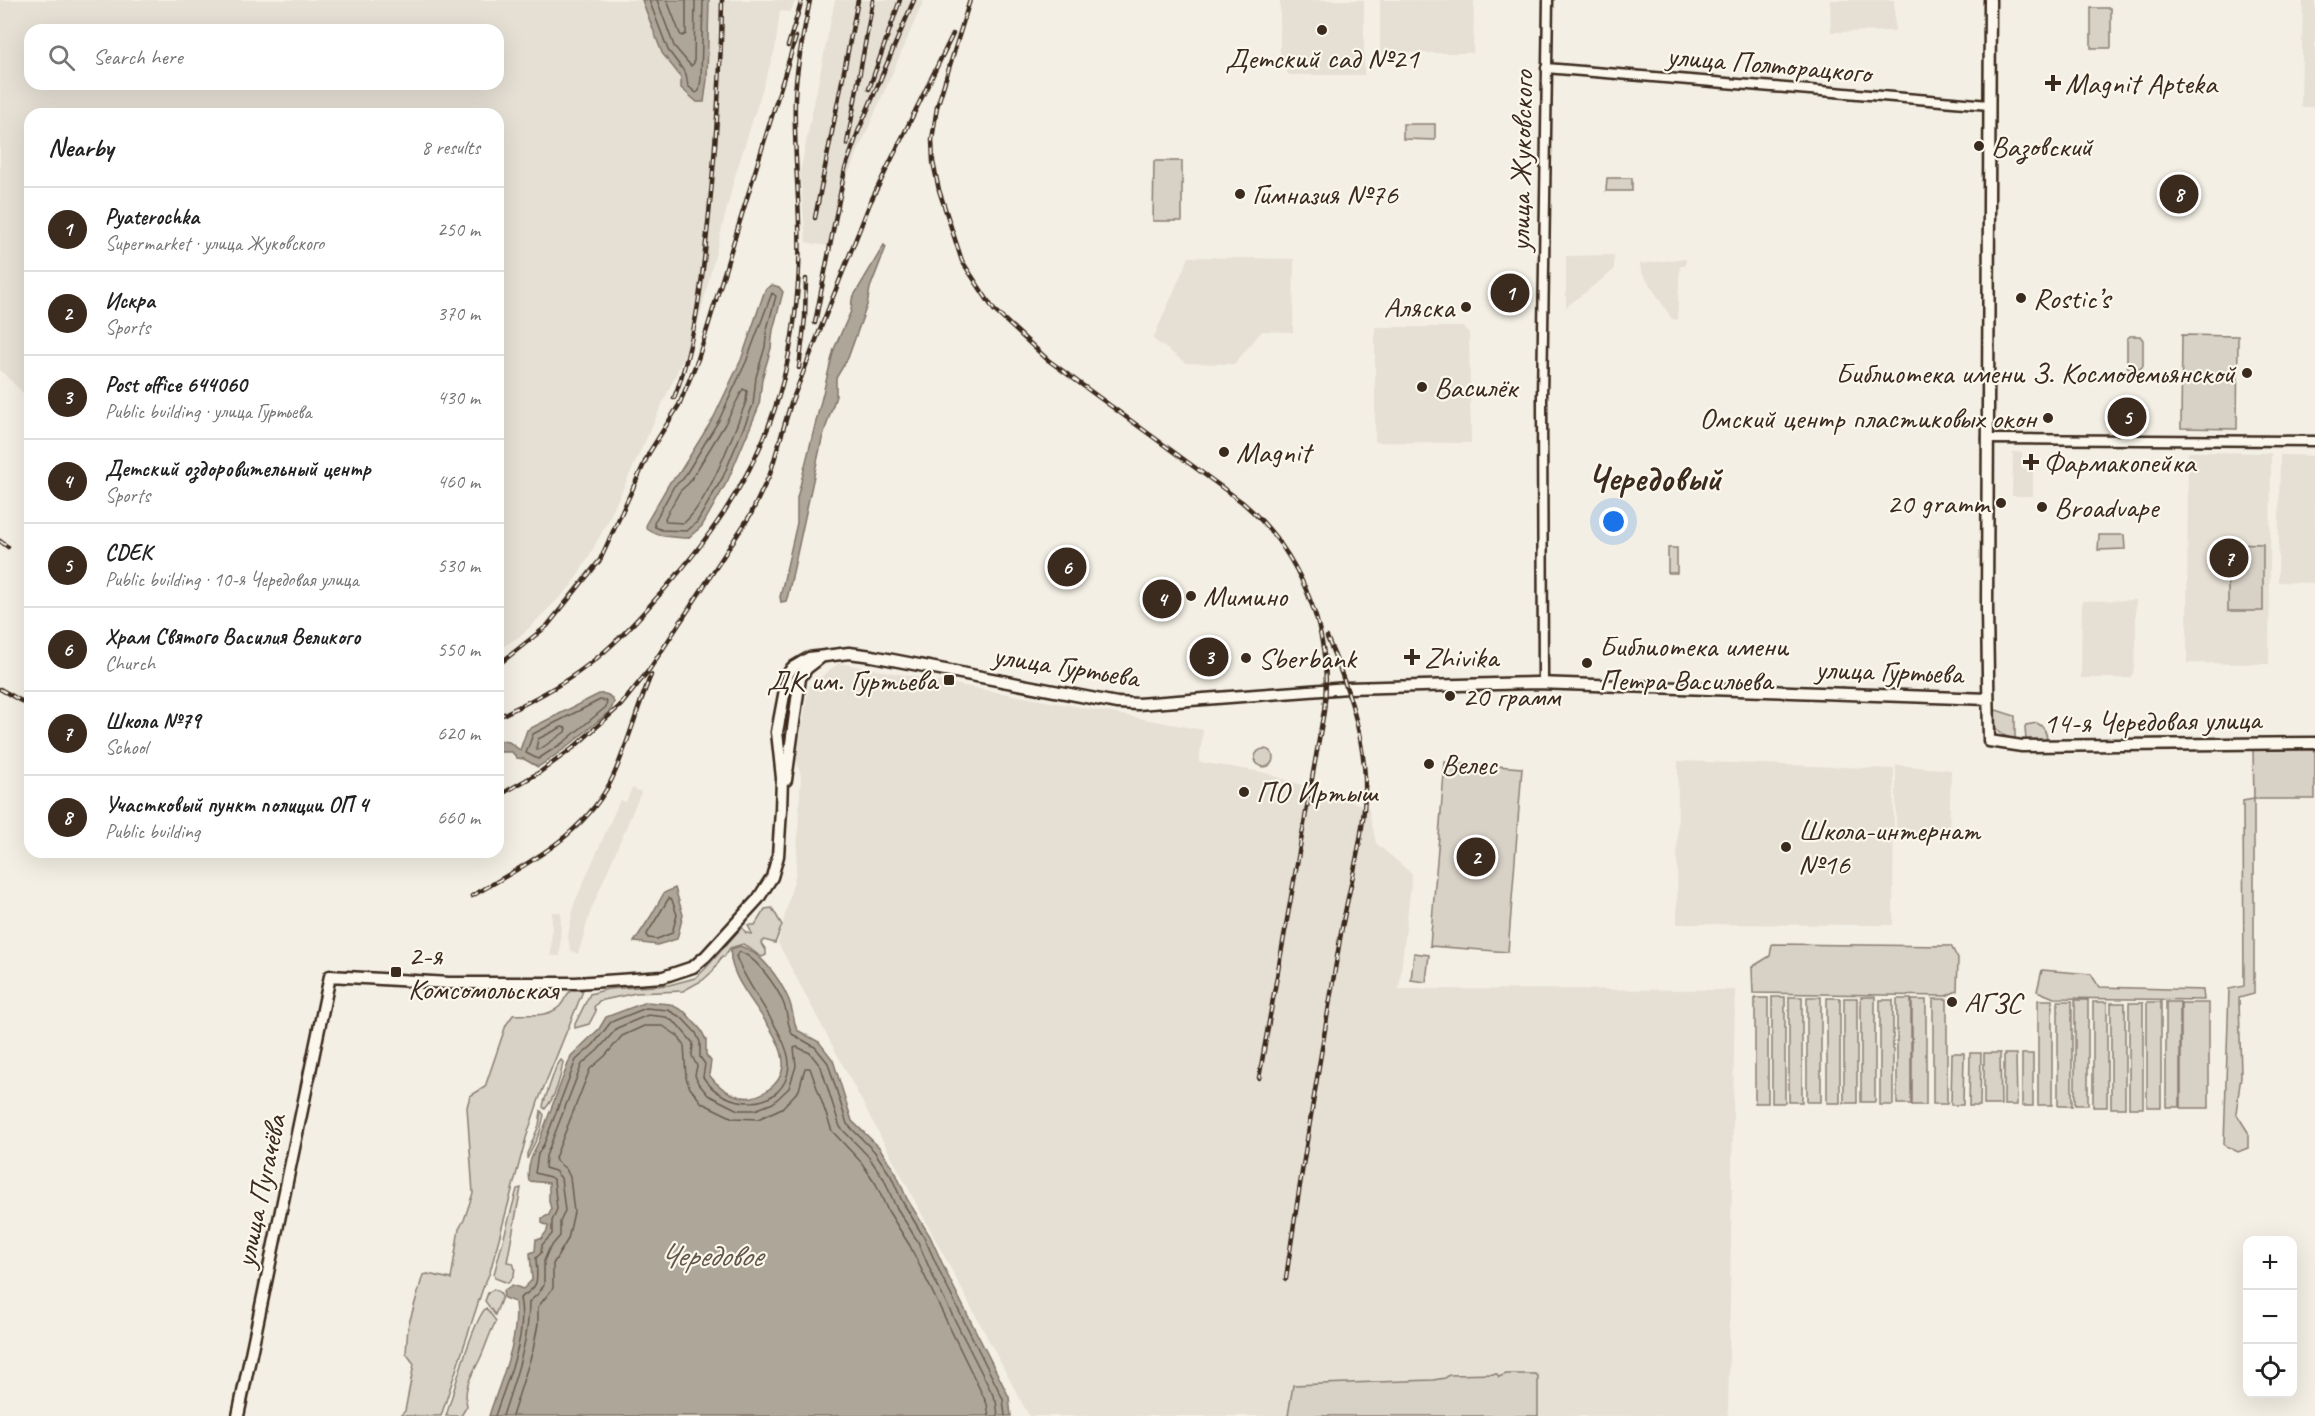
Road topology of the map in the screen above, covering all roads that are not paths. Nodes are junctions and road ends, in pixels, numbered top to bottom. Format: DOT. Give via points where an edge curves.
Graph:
graph roads {
  1 [pos="1548,0"];
  2 [pos="1990,0"];
  3 [pos="1546,68"];
  4 [pos="1989,105"];
  5 [pos="1988,439"];
  6 [pos="2315,441"];
  7 [pos="1543,683"];
  8 [pos="1988,699"];
  9 [pos="2315,743"];
  10 [pos="330,976"];
  11 [pos="238,1416"];
  1 -- 3 [label="street, улица Жуковского"];
  2 -- 4 [label="main road"];
  3 -- 4 [label="street, улица Полторацкого"];
  3 -- 7 [label="street, улица Жуковского"];
  4 -- 5 [label="main road"];
  5 -- 6 [label="street"];
  5 -- 8 [label="main road"];
  7 -- 8 [label="main road, улица Гуртьева"];
  7 -- 10 [label="main road, улица Гуртьева" via="1314,689 1138,705 849,653 809,658 788,674 777,732 781,810 778,856 772,877 763,892 693,967 639,980 520,984"];
  8 -- 9 [label="main road, 14-я Чередовая улица" via="1989,741 2022,746"];
  10 -- 11 [label="main road, улица Пугачёва"];
}
